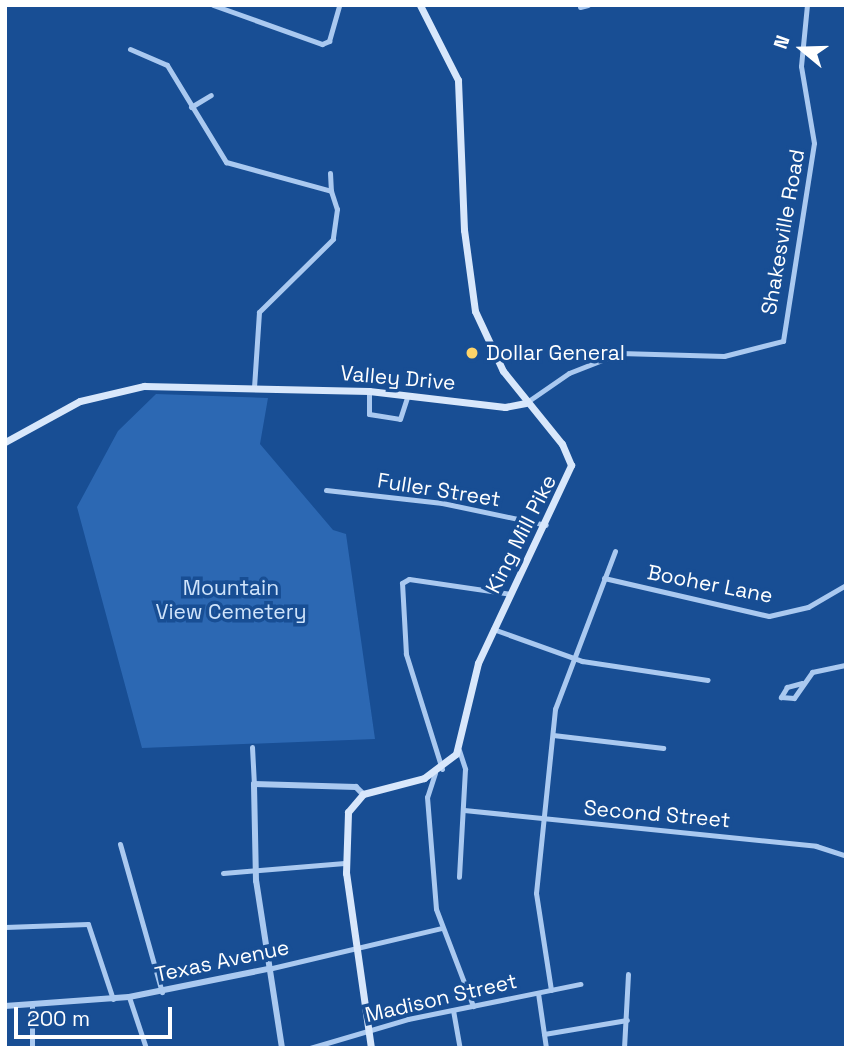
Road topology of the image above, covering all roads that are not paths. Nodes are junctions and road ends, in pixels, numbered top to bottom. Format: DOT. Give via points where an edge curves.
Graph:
graph roads {
  1 [pos="214,5"];
  2 [pos="339,5"];
  3 [pos="420,5"];
  4 [pos="588,5"];
  5 [pos="807,5"];
  6 [pos="580,7"];
  7 [pos="131,48"];
  8 [pos="211,95"];
  9 [pos="191,107"];
  10 [pos="330,173"];
  11 [pos="331,191"];
  12 [pos="254,387"];
  13 [pos="369,391"];
  14 [pos="408,395"];
  15 [pos="526,403"];
  16 [pos="6,440"];
  17 [pos="326,490"];
  18 [pos="546,525"];
  19 [pos="615,551"];
  20 [pos="604,578"];
  21 [pos="846,585"];
  22 [pos="510,594"];
  23 [pos="493,629"];
  24 [pos="571,658"];
  25 [pos="846,665"];
  26 [pos="708,680"];
  27 [pos="802,683"];
  28 [pos="552,735"];
  29 [pos="252,747"];
  30 [pos="663,748"];
  31 [pos="459,750"];
  32 [pos="439,771"];
  33 [pos="254,784"];
  34 [pos="363,794"];
  35 [pos="464,810"];
  36 [pos="544,819"];
  37 [pos="120,844"];
  38 [pos="846,856"];
  39 [pos="345,863"];
  40 [pos="256,870"];
  41 [pos="223,873"];
  42 [pos="459,877"];
  43 [pos="5,927"];
  44 [pos="442,928"];
  45 [pos="355,951"];
  46 [pos="268,968"];
  47 [pos="628,974"];
  48 [pos="579,984"];
  49 [pos="551,990"];
  50 [pos="162,992"];
  51 [pos="538,993"];
  52 [pos="129,997"];
  53 [pos="113,999"];
  54 [pos="5,1006"];
  55 [pos="32,1006"];
  56 [pos="473,1006"];
  57 [pos="453,1010"];
  58 [pos="626,1020"];
  59 [pos="368,1030"];
  60 [pos="544,1034"];
  61 [pos="32,1048"];
  62 [pos="146,1048"];
  63 [pos="282,1048"];
  64 [pos="310,1048"];
  65 [pos="371,1048"];
  66 [pos="460,1048"];
  67 [pos="546,1048"];
  68 [pos="624,1048"];
  1 -- 2 [label="street" via="322,44 329,41"];
  3 -- 15 [label="main road, King Mill Pike" via="458,80 462,208 475,311 492,352"];
  4 -- 6 [label="street"];
  5 -- 15 [label="street, Shakesville Road" via="801,66 814,143 783,341 724,356 620,353 576,369"];
  7 -- 9 [label="street" via="167,65"];
  8 -- 9 [label="street"];
  9 -- 11 [label="street" via="226,162"];
  10 -- 11 [label="street"];
  11 -- 12 [label="street" via="337,209 332,239 257,317"];
  12 -- 13 [label="main road, Valley Drive"];
  12 -- 16 [label="main road, Valley Drive" via="118,390 53,412"];
  13 -- 14 [label="main road, Valley Drive"];
  13 -- 14 [label="street" via="369,414 400,419"];
  14 -- 15 [label="main road, Valley Drive" via="505,407"];
  15 -- 18 [label="main road, King Mill Pike" via="570,458 569,478"];
  17 -- 18 [label="street, Fuller Street" via="442,503"];
  18 -- 22 [label="main road, King Mill Pike"];
  19 -- 20 [label="street"];
  20 -- 21 [label="street, Booher Lane" via="769,616 807,607"];
  20 -- 24 [label="street"];
  22 -- 23 [label="main road, King Mill Pike"];
  22 -- 32 [label="street" via="409,579 401,588 410,671"];
  23 -- 24 [label="street"];
  23 -- 31 [label="main road, King Mill Pike" via="475,675"];
  24 -- 26 [label="street"];
  24 -- 28 [label="street"];
  25 -- 27 [label="street" via="812,672"];
  28 -- 30 [label="street"];
  28 -- 36 [label="street"];
  29 -- 33 [label="street"];
  31 -- 32 [label="main road, King Mill Pike"];
  31 -- 35 [label="street"];
  32 -- 34 [label="main road"];
  32 -- 44 [label="street" via="427,812"];
  33 -- 34 [label="street" via="356,787"];
  33 -- 40 [label="street"];
  34 -- 39 [label="main road" via="345,822"];
  35 -- 36 [label="street, Second Street"];
  35 -- 42 [label="street"];
  36 -- 38 [label="street, Second Street" via="817,846"];
  36 -- 49 [label="street" via="536,893"];
  37 -- 50 [label="street"];
  39 -- 40 [label="street"];
  39 -- 45 [label="main road"];
  40 -- 41 [label="street"];
  40 -- 46 [label="street"];
  43 -- 53 [label="street" via="88,924"];
  44 -- 45 [label="street, Texas Avenue"];
  44 -- 56 [label="street"];
  45 -- 46 [label="street, Texas Avenue"];
  45 -- 59 [label="main road"];
  46 -- 50 [label="street, Texas Avenue"];
  46 -- 63 [label="street"];
  47 -- 58 [label="street"];
  48 -- 49 [label="street, Madison Street"];
  49 -- 51 [label="street, Madison Street"];
  50 -- 52 [label="street, Texas Avenue"];
  51 -- 56 [label="street, Madison Street"];
  51 -- 60 [label="street"];
  52 -- 53 [label="street, Texas Avenue"];
  52 -- 62 [label="street"];
  53 -- 55 [label="street, Texas Avenue"];
  54 -- 55 [label="street, Texas Avenue"];
  55 -- 61 [label="street"];
  56 -- 57 [label="street, Madison Street"];
  57 -- 59 [label="street, Madison Street"];
  57 -- 66 [label="street"];
  58 -- 60 [label="street"];
  58 -- 68 [label="street"];
  59 -- 64 [label="street, Madison Street"];
  59 -- 65 [label="main road"];
  60 -- 67 [label="street"];
}
